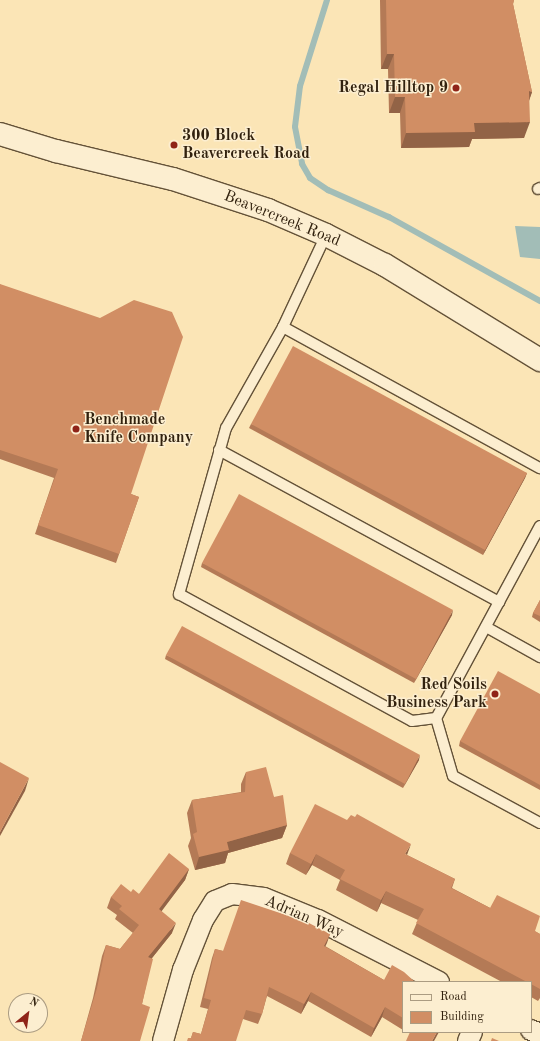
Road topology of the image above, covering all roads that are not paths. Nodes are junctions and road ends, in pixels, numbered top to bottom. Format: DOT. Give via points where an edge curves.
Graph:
graph roads {
  1 [pos="0,134"];
  2 [pos="326,235"];
  3 [pos="282,328"];
  4 [pos="540,360"];
  5 [pos="219,450"];
  6 [pos="540,468"];
  7 [pos="540,526"];
  8 [pos="499,602"];
  9 [pos="486,627"];
  10 [pos="540,657"];
  11 [pos="436,718"];
  12 [pos="540,824"];
  13 [pos="437,981"];
  14 [pos="162,1041"];
  1 -- 2 [label="main road, Beavercreek Road" via="216,192"];
  2 -- 3 [label="lane"];
  2 -- 4 [label="main road, Beavercreek Road" via="385,265"];
  3 -- 5 [label="lane" via="226,428"];
  3 -- 6 [label="lane"];
  5 -- 8 [label="lane"];
  5 -- 11 [label="lane" via="179,594 412,721"];
  7 -- 8 [label="lane"];
  8 -- 9 [label="lane"];
  9 -- 10 [label="lane"];
  9 -- 11 [label="lane"];
  11 -- 12 [label="lane" via="453,776"];
  13 -- 14 [label="street, Adrian Way" via="318,920 264,898 232,894 215,901 203,920 183,970"];
}
